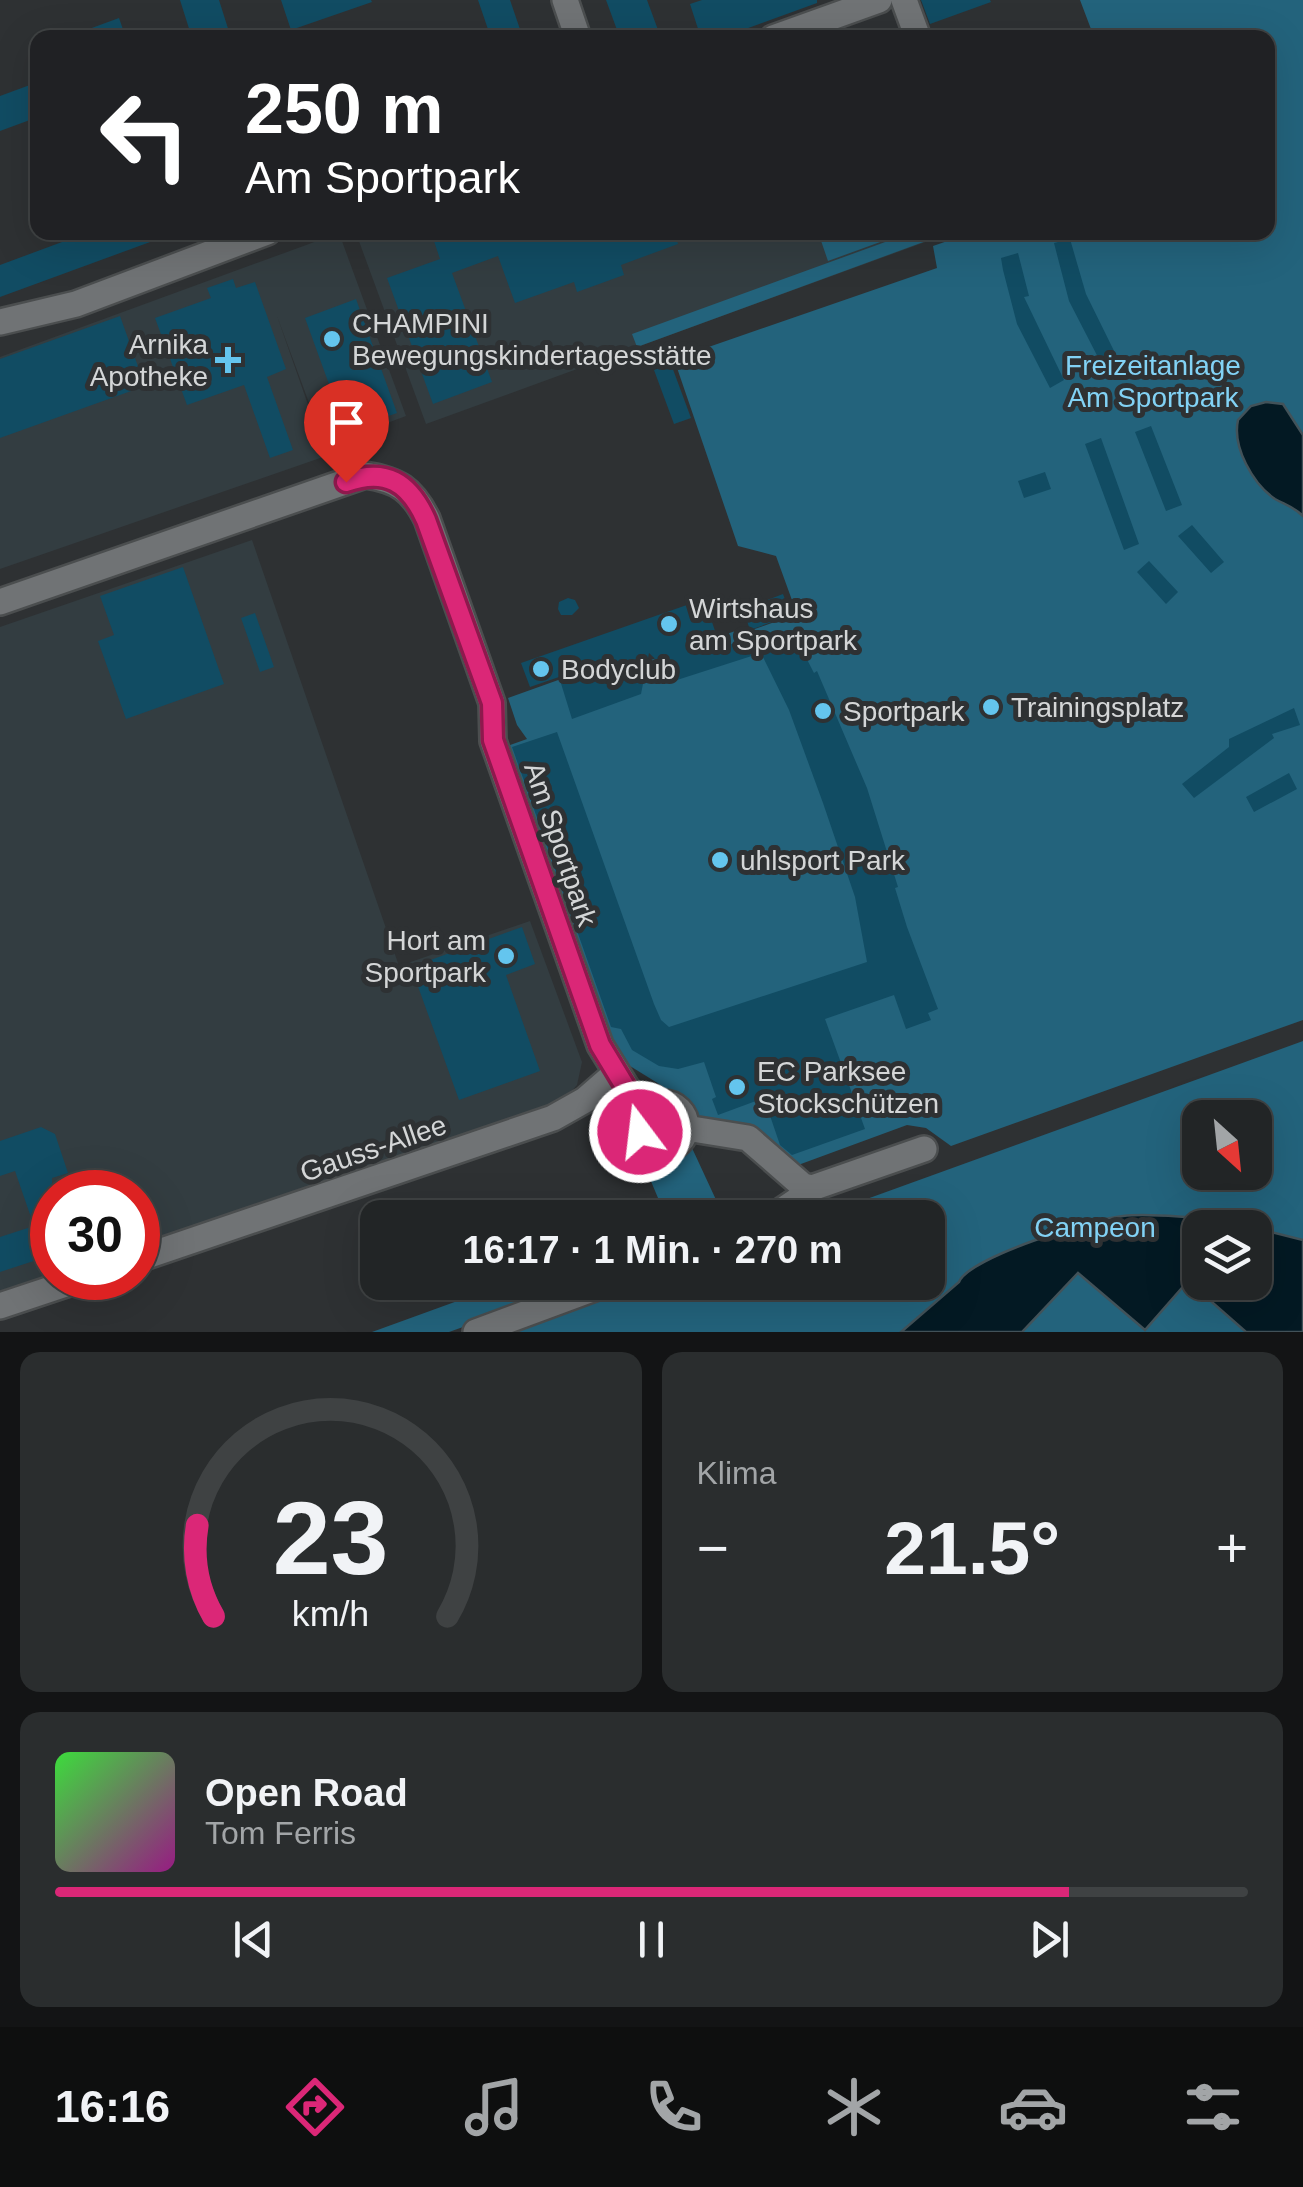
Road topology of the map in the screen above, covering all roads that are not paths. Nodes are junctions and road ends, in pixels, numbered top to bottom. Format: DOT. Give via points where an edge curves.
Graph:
graph roads {
  1 [pos="564,0"];
  2 [pos="879,0"];
  3 [pos="904,0"];
  4 [pos="575,30"];
  5 [pos="795,30"];
  6 [pos="915,30"];
  7 [pos="247,240"];
  8 [pos="0,322"];
  9 [pos="0,602"];
  10 [pos="616,1073"];
  11 [pos="646,1109"];
  12 [pos="686,1128"];
  13 [pos="924,1149"];
  14 [pos="804,1186"];
  15 [pos="798,1200"];
  16 [pos="160,1252"];
  17 [pos="30,1296"];
  18 [pos="563,1300"];
  19 [pos="0,1306"];
  20 [pos="476,1332"];
  1 -- 4 [label="street"];
  2 -- 5 [label="street"];
  3 -- 6 [label="street"];
  7 -- 8 [label="street" via="76,304"];
  9 -- 10 [label="street, Am Sportpark" via="365,475 400,484 426,520 492,703 493,740 600,1045"];
  10 -- 11 [label="street, Am Sportpark"];
  10 -- 16 [label="street, Gauss-Allee" via="552,1118"];
  11 -- 12 [label="street" via="668,1103 685,1117"];
  11 -- 12 [label="street, Am Sportpark" via="640,1132 656,1148 680,1142"];
  12 -- 14 [label="street" via="748,1138"];
  13 -- 14 [label="street" via="828,1185"];
  14 -- 15 [label="street"];
  17 -- 19 [label="street"];
  18 -- 20 [label="street"];
}
